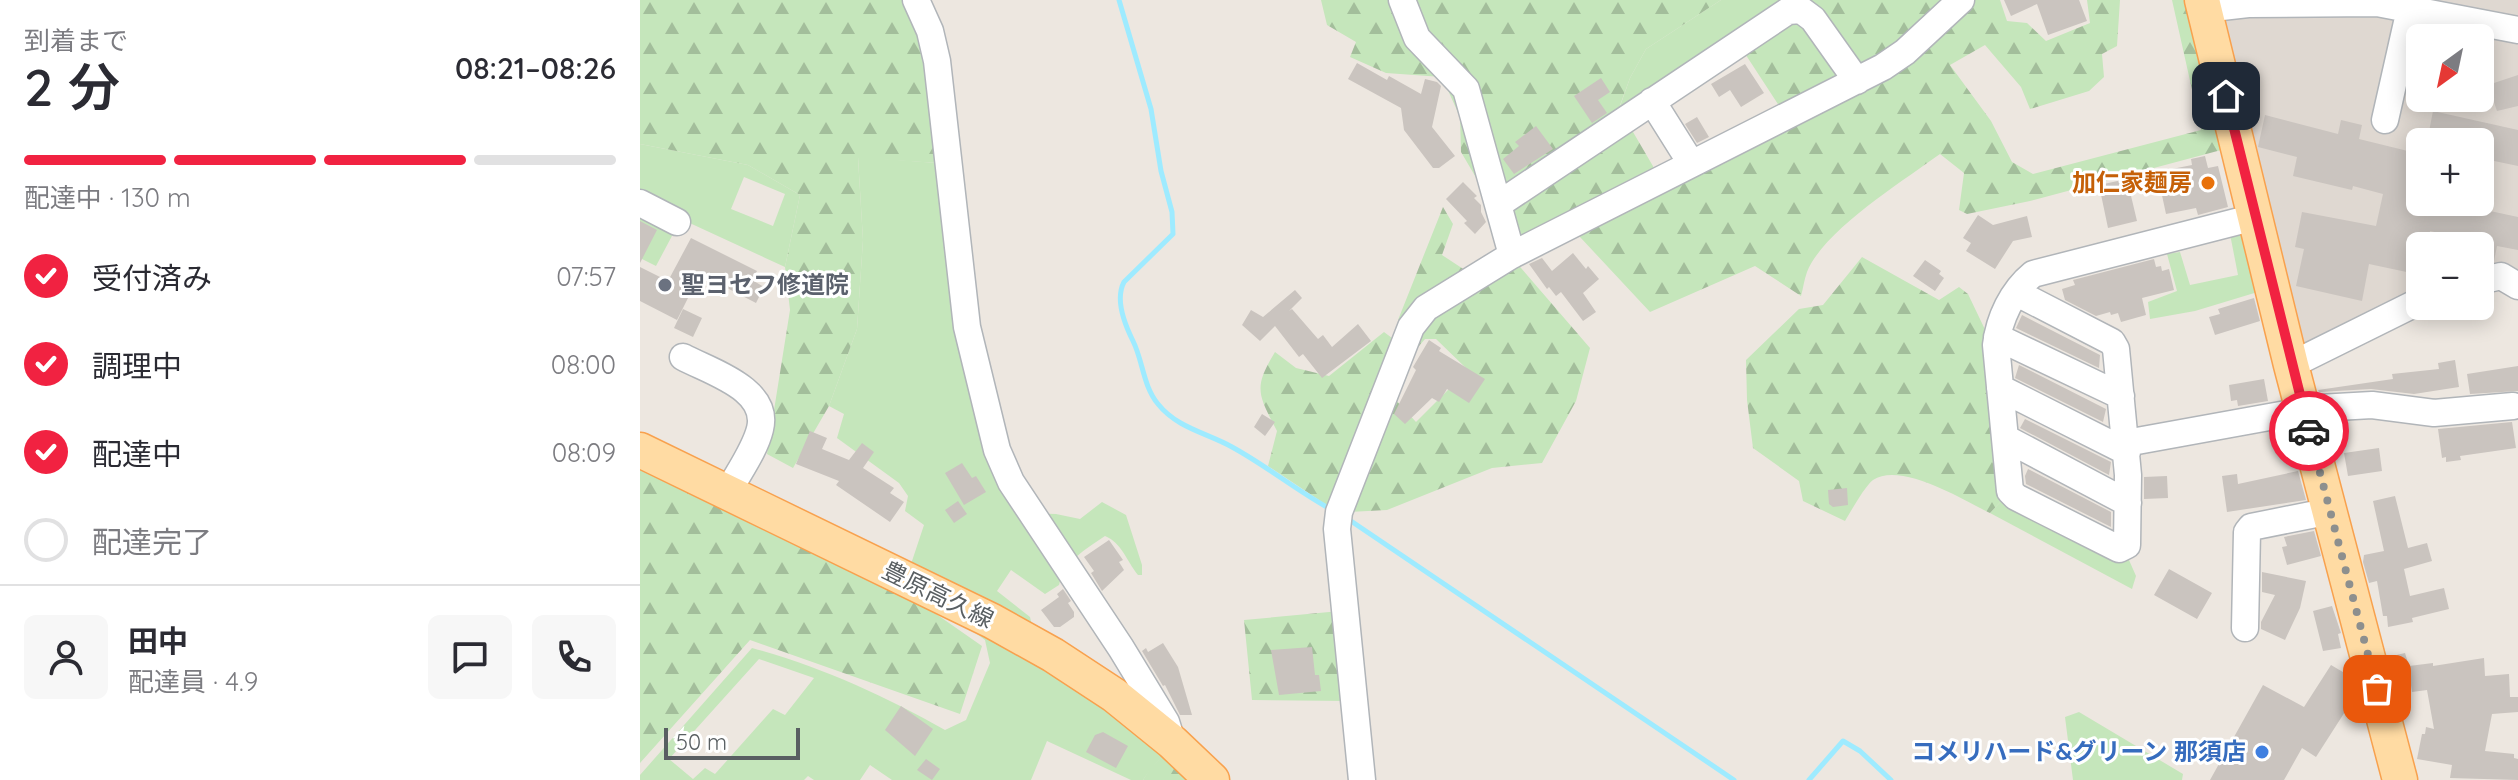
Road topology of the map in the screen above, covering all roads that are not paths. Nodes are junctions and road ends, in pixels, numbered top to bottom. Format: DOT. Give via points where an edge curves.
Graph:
graph roads {
  1 [pos="916,0"];
  2 [pos="1402,0"];
  3 [pos="1961,0"];
  4 [pos="2203,4"];
  5 [pos="2410,9"];
  6 [pos="2518,30"];
  7 [pos="1857,81"];
  8 [pos="1652,101"];
  9 [pos="2385,120"];
  10 [pos="1691,163"];
  11 [pos="640,203"];
  12 [pos="1499,204"];
  13 [pos="2255,217"];
  14 [pos="677,222"];
  15 [pos="1512,255"];
  16 [pos="2494,278"];
  17 [pos="2518,286"];
  18 [pos="2017,293"];
  19 [pos="2406,308"];
  20 [pos="1997,337"];
  21 [pos="683,357"];
  22 [pos="2291,365"];
  23 [pos="2000,388"];
  24 [pos="2121,396"];
  25 [pos="2513,406"];
  26 [pos="2303,410"];
  27 [pos="2005,438"];
  28 [pos="2126,448"];
  29 [pos="640,450"];
  30 [pos="728,492"];
  31 [pos="2128,503"];
  32 [pos="2331,511"];
  33 [pos="2245,628"];
  34 [pos="1172,742"];
  35 [pos="1212,780"];
  36 [pos="1362,780"];
  37 [pos="2400,780"];
  1 -- 34 [label="street" via="937,61 967,327 997,450 1011,482 1166,722"];
  2 -- 12 [label="street" via="1417,38 1466,89"];
  3 -- 7 [label="street" via="1905,52"];
  4 -- 5 [label="street" via="2377,3"];
  4 -- 13 [label="main road"];
  5 -- 6 [label="street"];
  5 -- 9 [label="street"];
  7 -- 8 [label="street" via="1813,19 1801,10 1788,11"];
  7 -- 10 [label="street"];
  8 -- 10 [label="street"];
  8 -- 12 [label="street"];
  10 -- 15 [label="street"];
  11 -- 14 [label="street"];
  12 -- 15 [label="street"];
  13 -- 18 [label="street" via="2033,274"];
  13 -- 22 [label="main road"];
  15 -- 36 [label="street" via="1436,300 1411,327 1343,497 1337,529"];
  16 -- 17 [label="street"];
  18 -- 20 [label="street"];
  18 -- 24 [label="street" via="2112,342"];
  19 -- 22 [label="street"];
  20 -- 23 [label="street"];
  20 -- 24 [label="street"];
  21 -- 30 [label="street" via="749,392 761,411 760,430"];
  22 -- 26 [label="main road"];
  23 -- 27 [label="street"];
  23 -- 28 [label="street"];
  24 -- 28 [label="street"];
  25 -- 26 [label="street" via="2434,413 2372,405"];
  26 -- 28 [label="street"];
  26 -- 32 [label="main road"];
  27 -- 31 [label="street"];
  27 -- 31 [label="street" via="2010,491 2016,497 2119,549 2127,545"];
  28 -- 31 [label="street"];
  29 -- 30 [label="main road, 豊原高久線"];
  30 -- 34 [label="main road, 豊原高久線" via="1053,655"];
  32 -- 33 [label="street" via="2247,532"];
  32 -- 37 [label="main road"];
  34 -- 35 [label="main road, 豊原高久線"];
}
